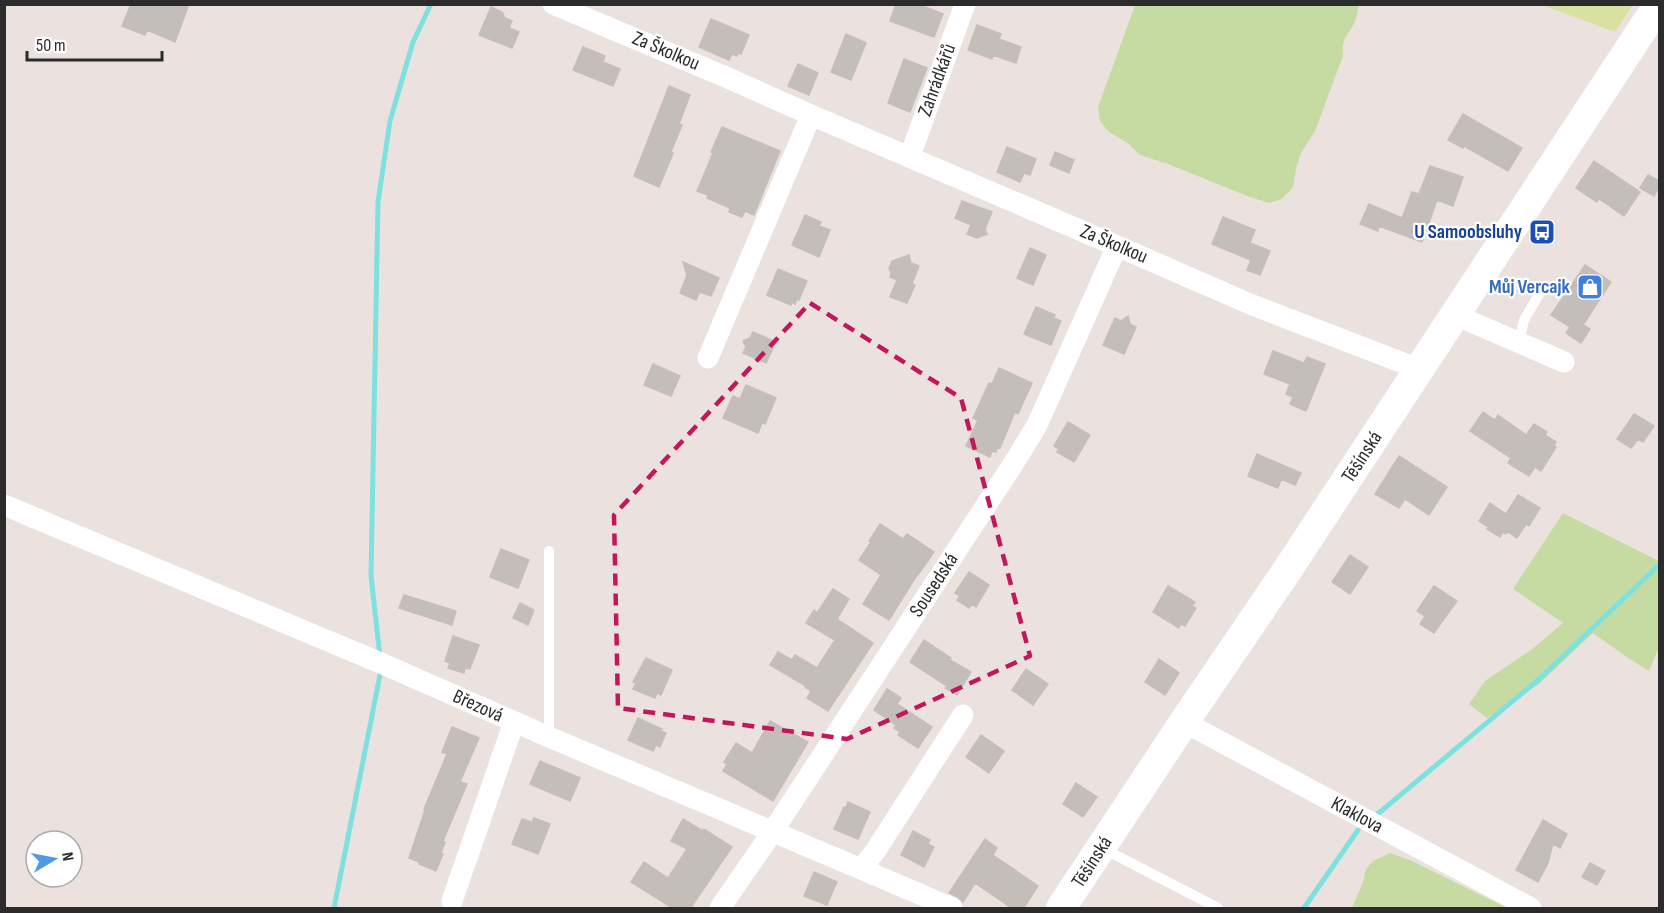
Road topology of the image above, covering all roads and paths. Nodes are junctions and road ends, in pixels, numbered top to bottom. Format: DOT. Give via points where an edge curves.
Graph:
graph roads {
  1 [pos="553,4"];
  2 [pos="965,4"];
  3 [pos="1659,4"];
  4 [pos="811,115"];
  5 [pos="910,156"];
  6 [pos="1117,246"];
  7 [pos="1544,286"];
  8 [pos="1455,315"];
  9 [pos="1519,342"];
  10 [pos="708,358"];
  11 [pos="1564,362"];
  12 [pos="1419,369"];
  13 [pos="4,505"];
  14 [pos="549,551"];
  15 [pos="963,715"];
  16 [pos="514,722"];
  17 [pos="1184,722"];
  18 [pos="549,737"];
  19 [pos="773,831"];
  20 [pos="1101,848"];
  21 [pos="861,869"];
  22 [pos="452,901"];
  23 [pos="720,909"];
  24 [pos="952,909"];
  25 [pos="1061,909"];
  26 [pos="1218,909"];
  27 [pos="1530,909"];
  1 -- 4 [label="street, Za Školkou"];
  2 -- 5 [label="street, Zahrádkářů"];
  3 -- 8 [label="main road, Těšínská"];
  4 -- 5 [label="street, Za Školkou"];
  4 -- 10 [label="street"];
  5 -- 6 [label="street, Za Školkou"];
  6 -- 12 [label="street, Za Školkou" via="1250,304"];
  6 -- 19 [label="street, Sousedská" via="1037,425"];
  7 -- 9 [label="lane" via="1524,320"];
  8 -- 9 [label="street"];
  8 -- 12 [label="main road, Těšínská"];
  9 -- 11 [label="street"];
  12 -- 17 [label="main road, Těšínská"];
  13 -- 16 [label="street, Březová"];
  14 -- 18 [label="lane"];
  15 -- 21 [label="street"];
  16 -- 18 [label="street, Březová"];
  16 -- 22 [label="street"];
  17 -- 20 [label="main road, Těšínská"];
  17 -- 27 [label="street, Klaklova"];
  18 -- 19 [label="street, Březová"];
  19 -- 21 [label="street, Březová"];
  19 -- 23 [label="street, Sousedská"];
  20 -- 25 [label="main road, Těšínská"];
  20 -- 26 [label="lane"];
  21 -- 24 [label="street, Březová"];
}
